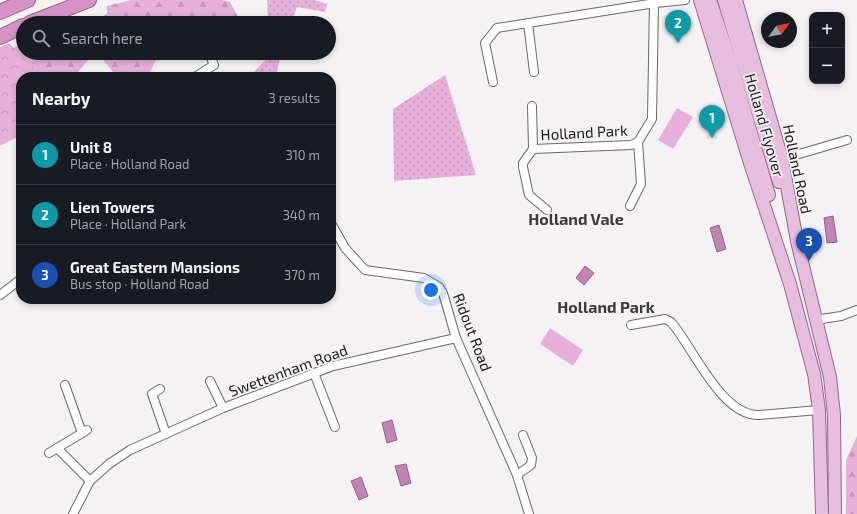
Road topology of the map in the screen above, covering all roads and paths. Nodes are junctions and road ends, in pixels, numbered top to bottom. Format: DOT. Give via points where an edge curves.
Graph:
graph roads {
  1 [pos="28,0"];
  2 [pos="89,0"];
  3 [pos="685,0"];
  4 [pos="700,0"];
  5 [pos="710,0"];
  6 [pos="724,0"];
  7 [pos="736,0"];
  8 [pos="654,1"];
  9 [pos="0,12"];
  10 [pos="48,16"];
  11 [pos="528,23"];
  12 [pos="16,29"];
  13 [pos="0,37"];
  14 [pos="212,60"];
  15 [pos="203,72"];
  16 [pos="534,72"];
  17 [pos="493,82"];
  18 [pos="532,106"];
  19 [pos="847,140"];
  20 [pos="638,142"];
  21 [pos="534,149"];
  22 [pos="776,156"];
  23 [pos="630,206"];
  24 [pos="546,210"];
  25 [pos="336,232"];
  26 [pos="16,283"];
  27 [pos="790,284"];
  28 [pos="0,295"];
  29 [pos="857,310"];
  30 [pos="815,320"];
  31 [pos="631,325"];
  32 [pos="456,338"];
  33 [pos="314,373"];
  34 [pos="210,381"];
  35 [pos="65,385"];
  36 [pos="160,389"];
  37 [pos="223,408"];
  38 [pos="820,410"];
  39 [pos="335,427"];
  40 [pos="166,434"];
  41 [pos="523,435"];
  42 [pos="57,448"];
  43 [pos="49,454"];
  44 [pos="517,474"];
  45 [pos="90,481"];
  46 [pos="835,496"];
  47 [pos="822,512"];
  48 [pos="73,514"];
  49 [pos="529,514"];
  50 [pos="835,514"];
  1 -- 9 [label="highway"];
  2 -- 10 [label="highway"];
  3 -- 8 [label="street"];
  4 -- 27 [label="main road"];
  5 -- 27 [label="main road, Holland Flyover" via="780,235"];
  6 -- 22 [label="main road, Holland Flyover"];
  7 -- 22 [label="main road, Holland Road"];
  8 -- 11 [label="street"];
  8 -- 20 [label="street, Holland Park" via="652,119"];
  11 -- 16 [label="street"];
  11 -- 17 [label="street" via="497,28 486,40"];
  12 -- 13 [label="highway"];
  14 -- 15 [label="street" via="214,65"];
  18 -- 21 [label="street"];
  19 -- 22 [label="street"];
  20 -- 21 [label="street, Holland Park" via="631,145"];
  20 -- 23 [label="street, Holland Park" via="641,181"];
  21 -- 24 [label="street, Holland Park" via="523,167 529,195"];
  22 -- 30 [label="main road, Holland Flyover"];
  25 -- 32 [label="street, Ridout Road" via="345,248 364,270 424,278 439,287"];
  26 -- 28 [label="street"];
  27 -- 38 [label="main road" via="814,374"];
  29 -- 30 [label="street" via="841,316"];
  30 -- 46 [label="main road" via="830,377"];
  31 -- 38 [label="street" via="666,320 671,322 721,393 749,416"];
  32 -- 33 [label="street, Swettenham Road" via="332,366"];
  32 -- 44 [label="street, Ridout Road"];
  33 -- 37 [label="street, Swettenham Road"];
  33 -- 39 [label="street"];
  34 -- 37 [label="street, Swettenham Road"];
  35 -- 42 [label="street" via="84,432"];
  36 -- 40 [label="street" via="152,394"];
  37 -- 40 [label="street, Swettenham Road"];
  38 -- 47 [label="main road"];
  40 -- 45 [label="street, Swettenham Road" via="117,458"];
  41 -- 44 [label="street" via="532,458 531,465"];
  42 -- 43 [label="street"];
  42 -- 45 [label="street"];
  44 -- 49 [label="street, Ridout Road"];
  45 -- 48 [label="street, Swettenham Road"];
  46 -- 47 [label="main road" via="828,509"];
  46 -- 50 [label="main road"];
}
